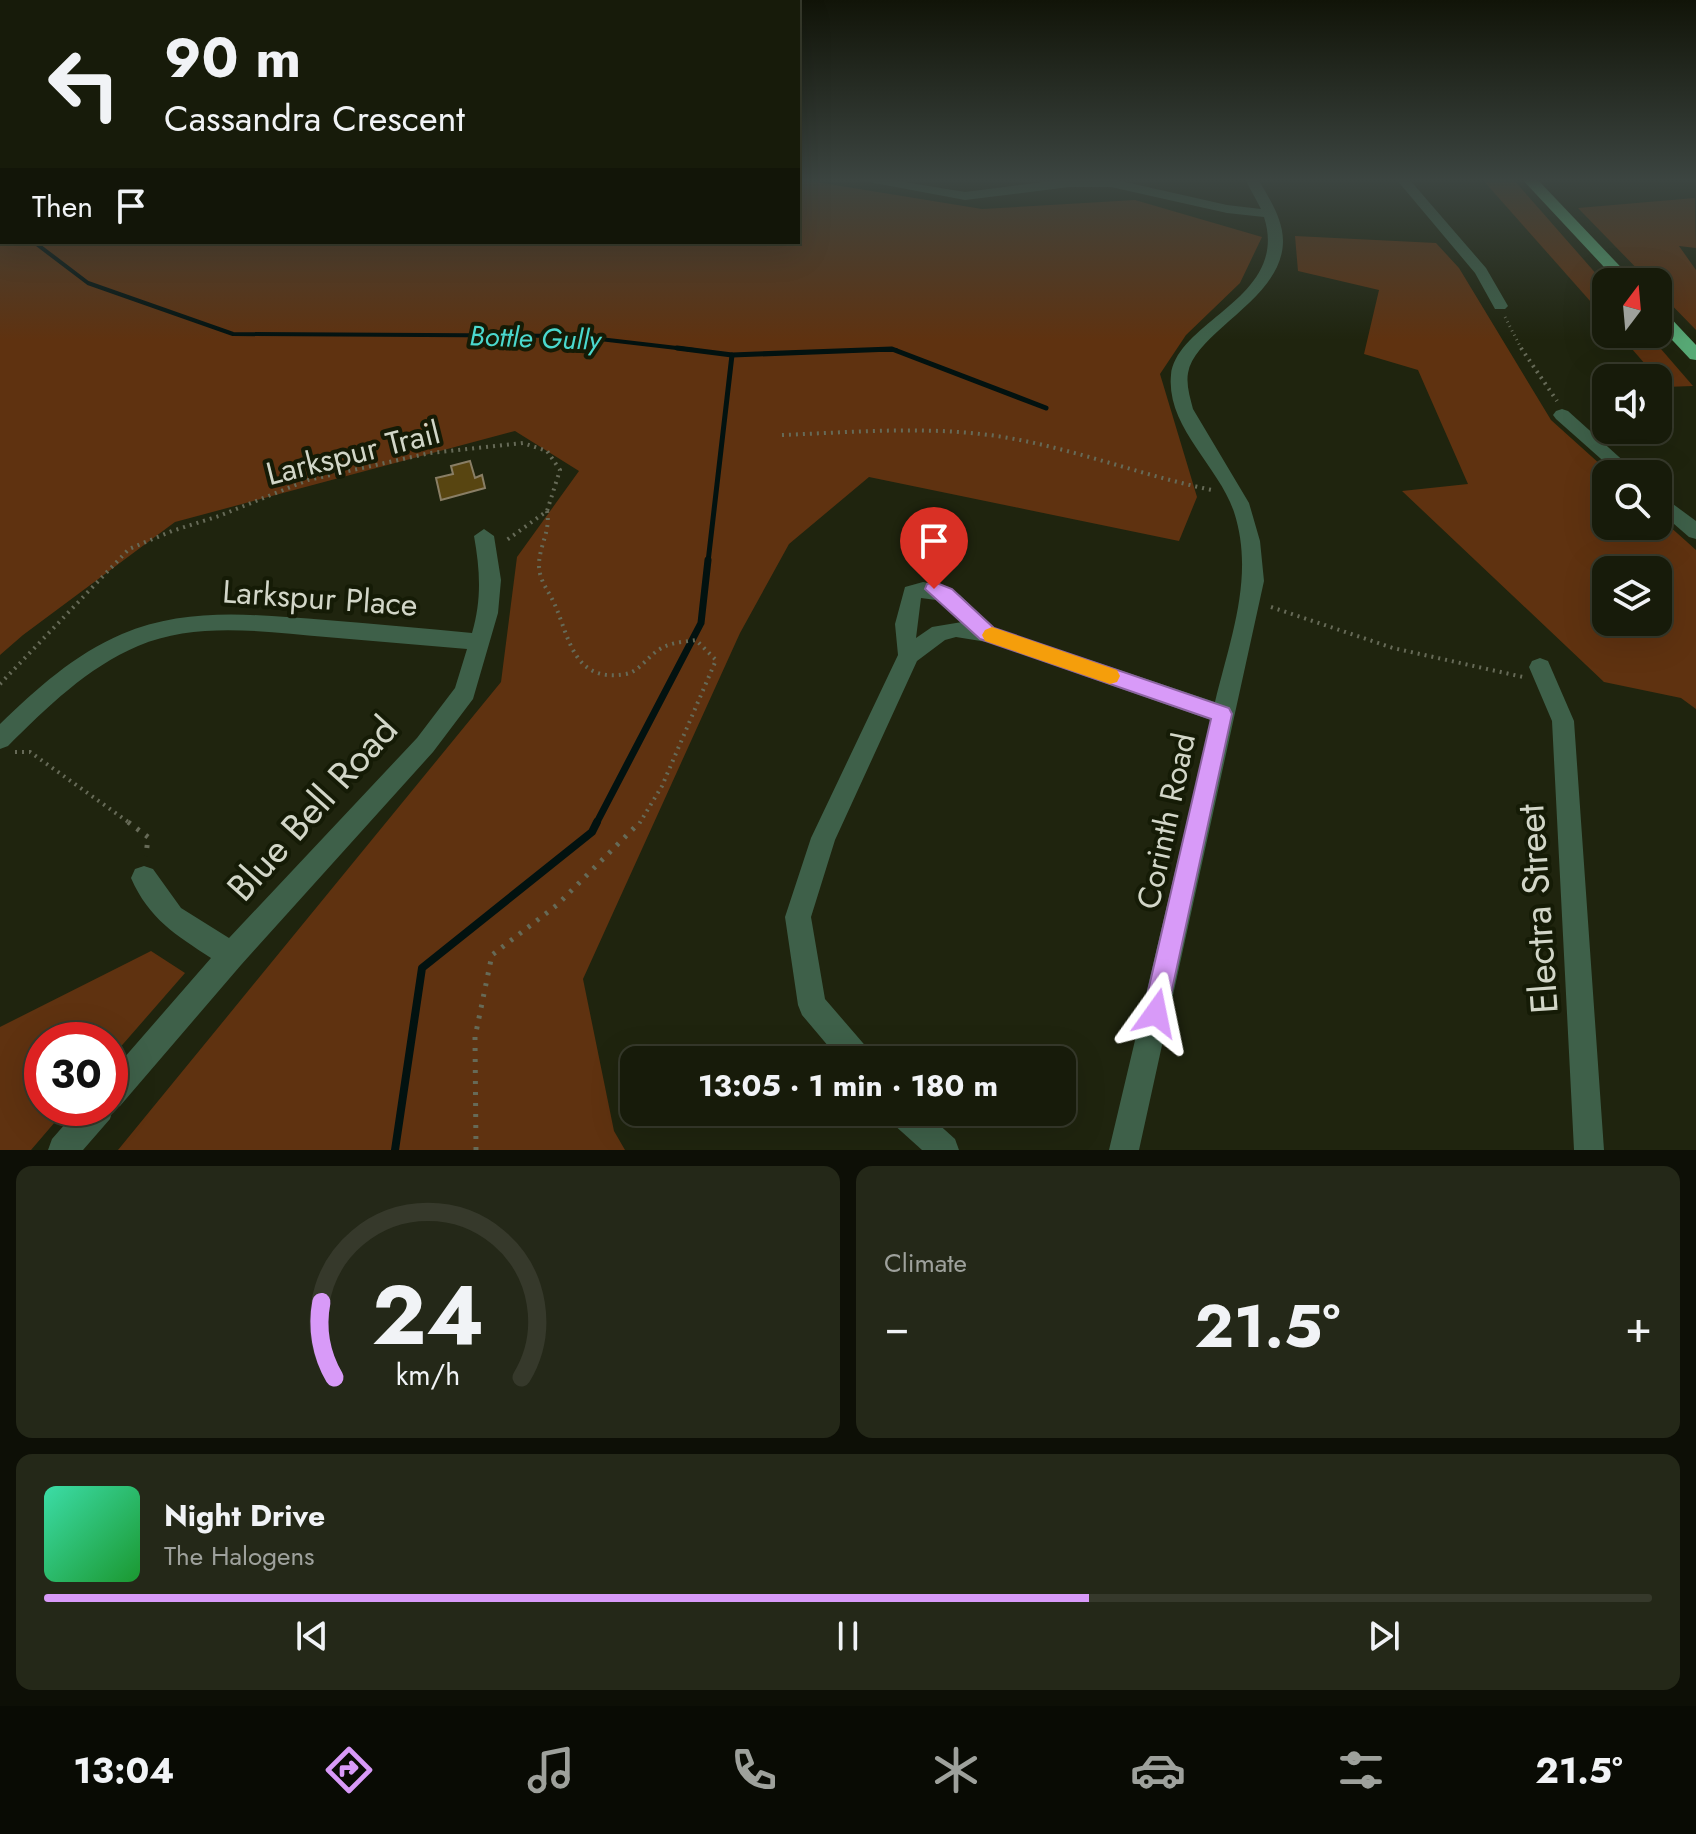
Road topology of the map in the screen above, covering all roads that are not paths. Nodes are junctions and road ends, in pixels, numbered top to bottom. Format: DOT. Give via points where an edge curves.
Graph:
graph roads {
  1 [pos="1274,233"];
  2 [pos="1448,233"];
  3 [pos="1580,233"];
  4 [pos="1614,268"];
  5 [pos="1500,306"];
  6 [pos="1672,330"];
  7 [pos="1696,355"];
  8 [pos="1562,415"];
  9 [pos="1613,460"];
  10 [pos="1672,512"];
  11 [pos="1696,532"];
  12 [pos="486,545"];
  13 [pos="987,634"];
  14 [pos="481,642"];
  15 [pos="909,655"];
  16 [pos="1544,675"];
  17 [pos="1222,714"];
  18 [pos="0,739"];
  19 [pos="144,878"];
  20 [pos="231,955"];
  21 [pos="847,1046"];
  22 [pos="128,1075"];
  23 [pos="84,1126"];
  24 [pos="918,1126"];
  25 [pos="63,1150"];
  26 [pos="944,1150"];
  27 [pos="1124,1150"];
  28 [pos="1589,1150"];
  1 -- 17 [label="street, Corinth Road" via="1273,258 1238,308 1195,345 1178,380 1200,440 1234,493 1248,531 1254,581"];
  2 -- 5 [label="street" via="1481,271"];
  3 -- 4 [label="highway"];
  6 -- 7 [label="highway"];
  8 -- 9 [label="street"];
  10 -- 11 [label="street"];
  12 -- 14 [label="street, Blue Bell Road" via="491,580"];
  13 -- 15 [label="street" via="956,629 939,633"];
  13 -- 15 [label="street" via="945,595 920,590 912,593 907,610 903,636"];
  13 -- 17 [label="street"];
  14 -- 18 [label="street, Larkspur Place" via="235,622 165,629 99,656 40,700"];
  14 -- 20 [label="street, Blue Bell Road" via="465,692 425,745"];
  15 -- 21 [label="street" via="823,838 798,917 812,1005"];
  16 -- 28 [label="street, Electra Street" via="1563,721"];
  17 -- 27 [label="street, Corinth Road"];
  19 -- 20 [label="street" via="172,917"];
  20 -- 22 [label="street, Blue Bell Road"];
  23 -- 25 [label="street"];
  24 -- 26 [label="street"];
}
